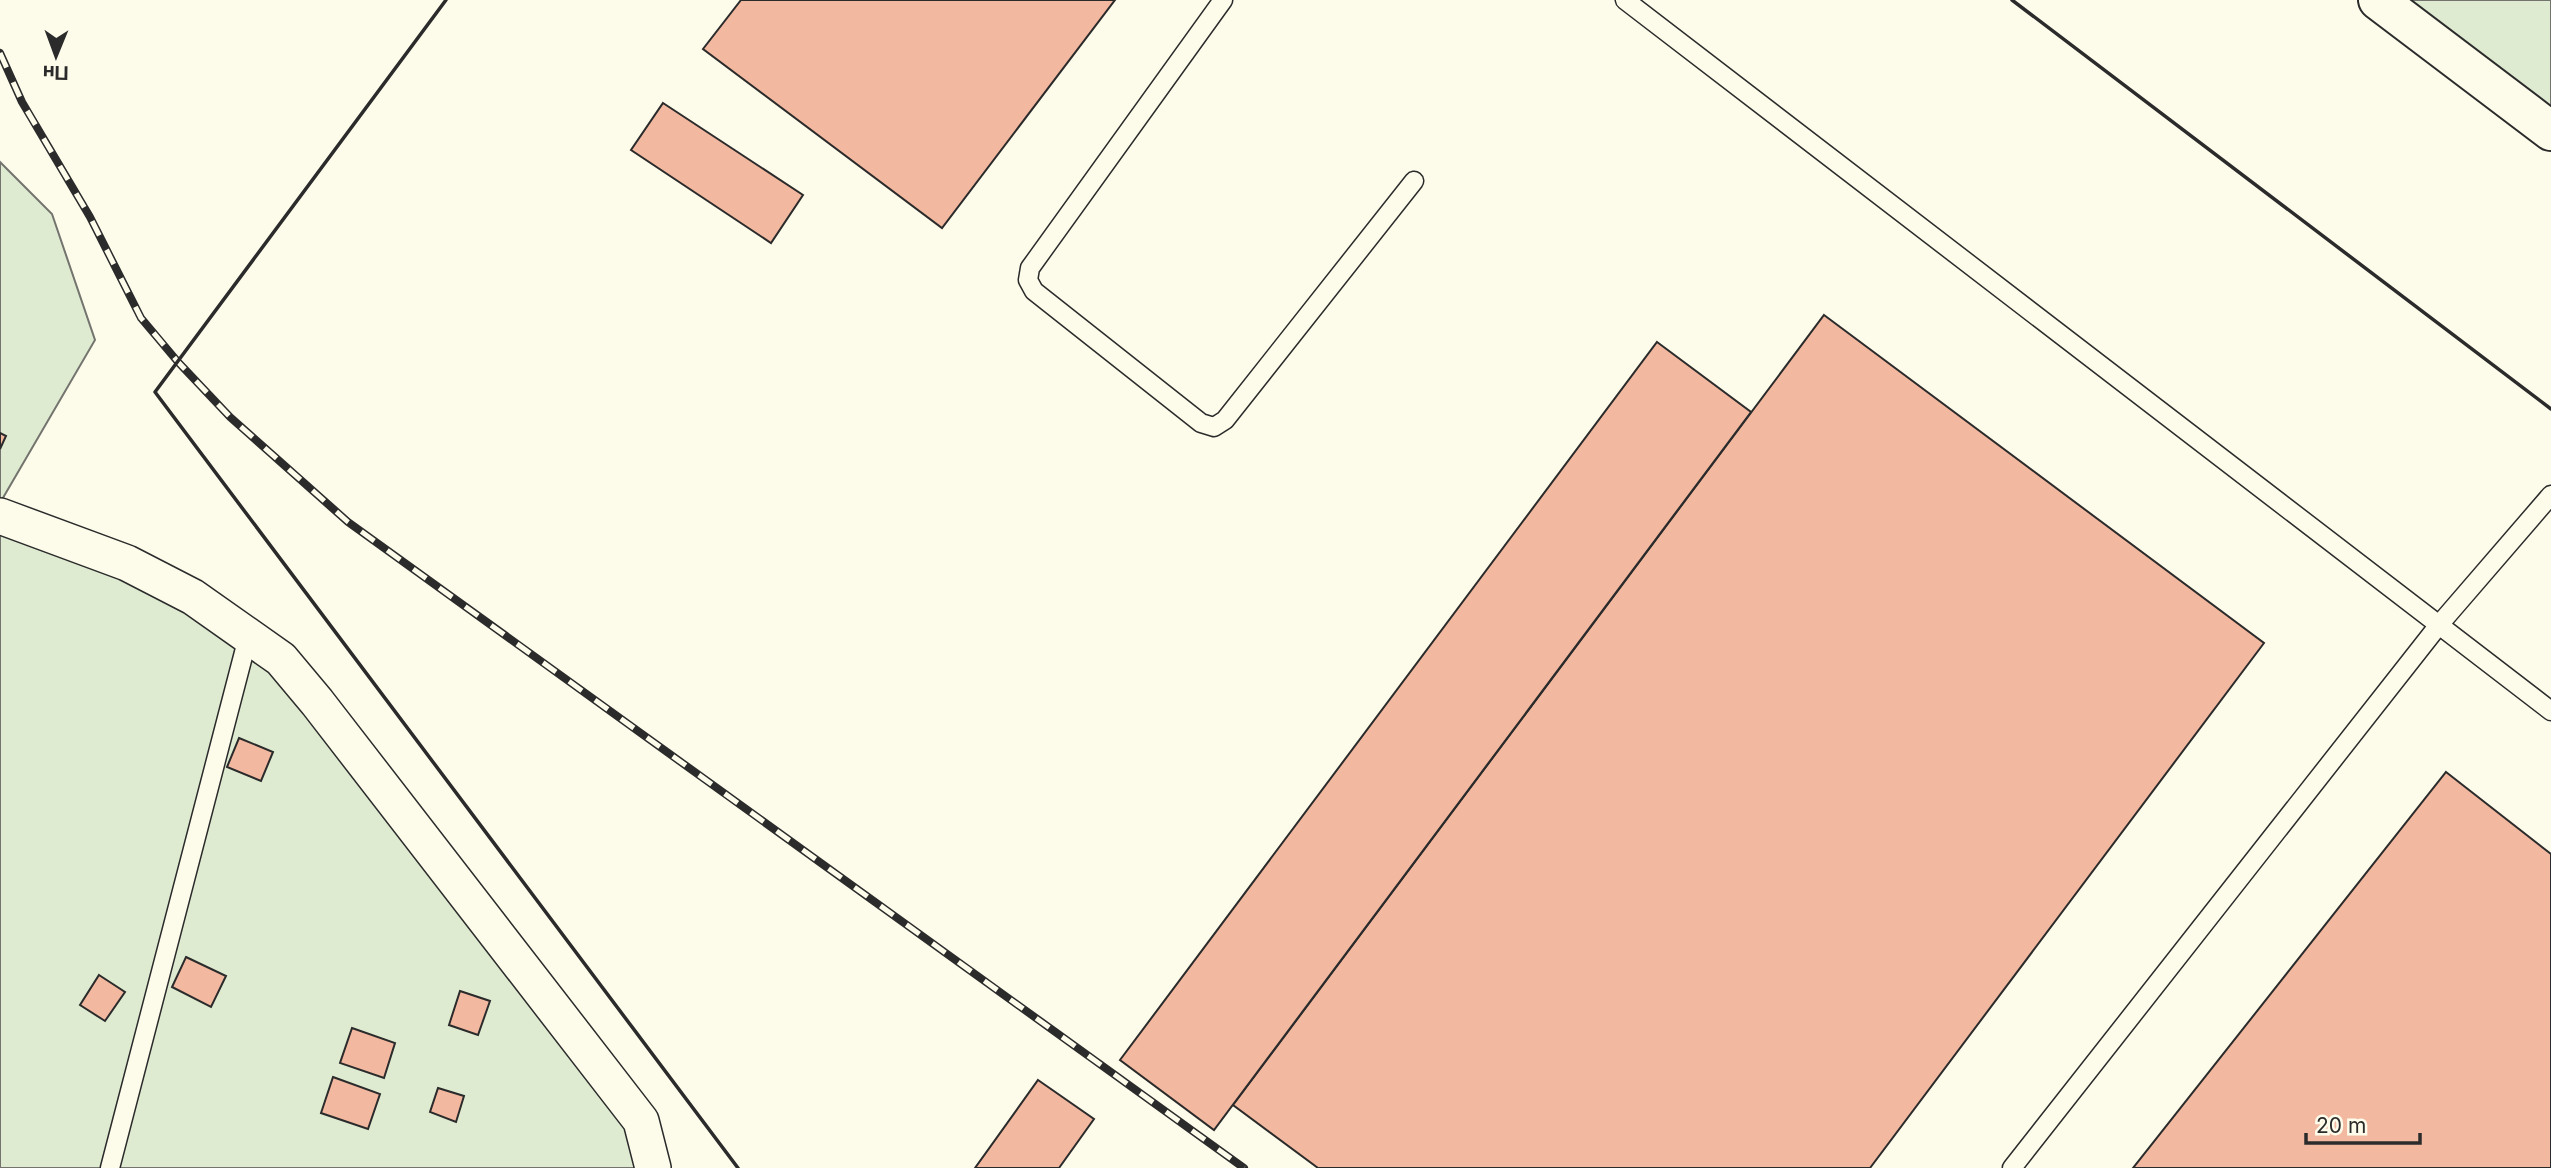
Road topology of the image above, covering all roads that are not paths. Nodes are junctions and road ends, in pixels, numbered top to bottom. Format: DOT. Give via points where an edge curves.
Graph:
graph roads {
  1 [pos="1223,0"];
  2 [pos="1625,0"];
  3 [pos="2378,0"];
  4 [pos="2551,131"];
  5 [pos="1415,181"];
  6 [pos="2551,495"];
  7 [pos="0,516"];
  8 [pos="2438,626"];
  9 [pos="248,637"];
  10 [pos="2551,711"];
  11 [pos="110,1168"];
  12 [pos="653,1168"];
  13 [pos="2012,1168"];
  1 -- 5 [label="lane" via="1030,268 1028,280 1034,291 1201,423 1214,427 1225,420"];
  2 -- 8 [label="lane"];
  3 -- 4 [label="main road"];
  6 -- 8 [label="lane"];
  7 -- 9 [label="street" via="127,563 193,597"];
  8 -- 10 [label="lane"];
  8 -- 13 [label="lane"];
  9 -- 11 [label="lane"];
  9 -- 12 [label="street" via="281,659 317,702 641,1121"];
}
